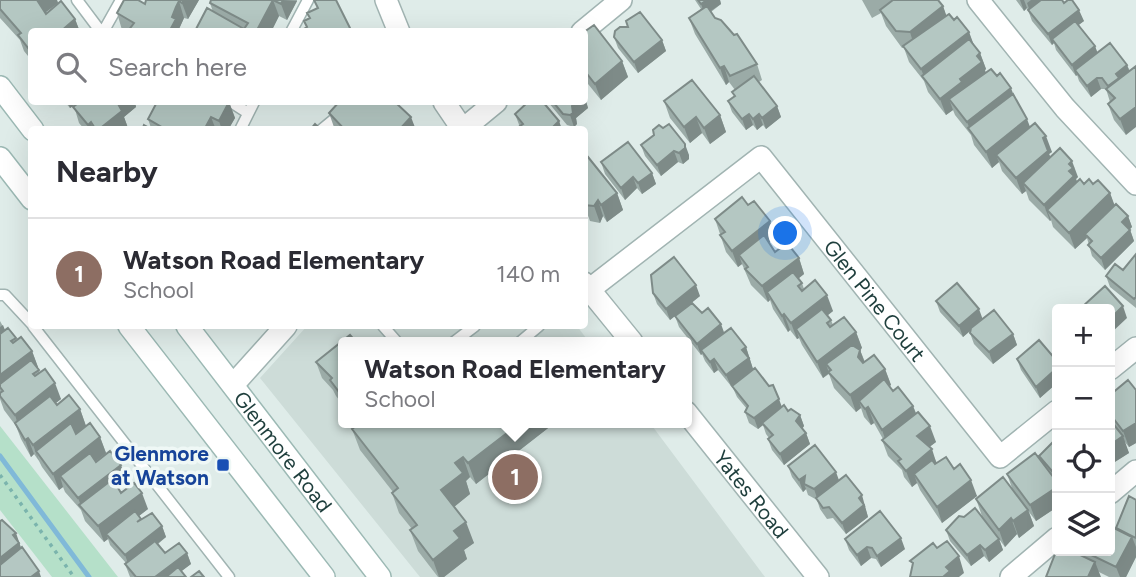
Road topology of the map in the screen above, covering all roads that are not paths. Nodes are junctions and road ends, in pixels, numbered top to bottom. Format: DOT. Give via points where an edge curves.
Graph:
graph roads {
  1 [pos="77,0"];
  2 [pos="121,0"];
  3 [pos="308,0"];
  4 [pos="386,0"];
  5 [pos="621,0"];
  6 [pos="978,0"];
  7 [pos="99,28"];
  8 [pos="104,28"];
  9 [pos="294,28"];
  10 [pos="397,28"];
  11 [pos="587,28"];
  12 [pos="0,88"];
  13 [pos="236,105"];
  14 [pos="252,105"];
  15 [pos="351,105"];
  16 [pos="446,105"];
  17 [pos="492,105"];
  18 [pos="248,113"];
  19 [pos="30,126"];
  20 [pos="242,126"];
  21 [pos="326,126"];
  22 [pos="460,126"];
  23 [pos="466,126"];
  24 [pos="0,158"];
  25 [pos="1136,184"];
  26 [pos="28,194"];
  27 [pos="588,284"];
  28 [pos="588,287"];
  29 [pos="0,295"];
  30 [pos="28,321"];
  31 [pos="35,329"];
  32 [pos="131,329"];
  33 [pos="189,329"];
  34 [pos="283,329"];
  35 [pos="628,337"];
  36 [pos="1136,348"];
  37 [pos="1112,367"];
  38 [pos="233,385"];
  39 [pos="1052,415"];
  40 [pos="692,418"];
  41 [pos="1136,471"];
  42 [pos="1111,493"];
  43 [pos="1052,542"];
  44 [pos="229,577"];
  45 [pos="324,577"];
  46 [pos="380,577"];
  47 [pos="818,577"];
  48 [pos="1011,577"];
  1 -- 7 [label="lane"];
  2 -- 8 [label="lane"];
  3 -- 9 [label="lane"];
  4 -- 10 [label="street"];
  5 -- 11 [label="street"];
  6 -- 25 [label="street" via="1065,108"];
  12 -- 19 [label="street"];
  13 -- 18 [label="lane"];
  14 -- 18 [label="lane"];
  15 -- 21 [label="lane"];
  16 -- 22 [label="street"];
  17 -- 23 [label="street"];
  18 -- 20 [label="lane"];
  24 -- 26 [label="street"];
  27 -- 39 [label="street, Glen Pine Court" via="761,157 1000,457"];
  28 -- 35 [label="street"];
  29 -- 30 [label="lane"];
  31 -- 44 [label="lane"];
  32 -- 45 [label="street"];
  33 -- 38 [label="street, Glenmore Road"];
  34 -- 38 [label="street"];
  36 -- 37 [label="street"];
  38 -- 46 [label="street, Glenmore Road"];
  40 -- 47 [label="street, Yates Road"];
  41 -- 42 [label="street"];
  43 -- 48 [label="street"];
}
